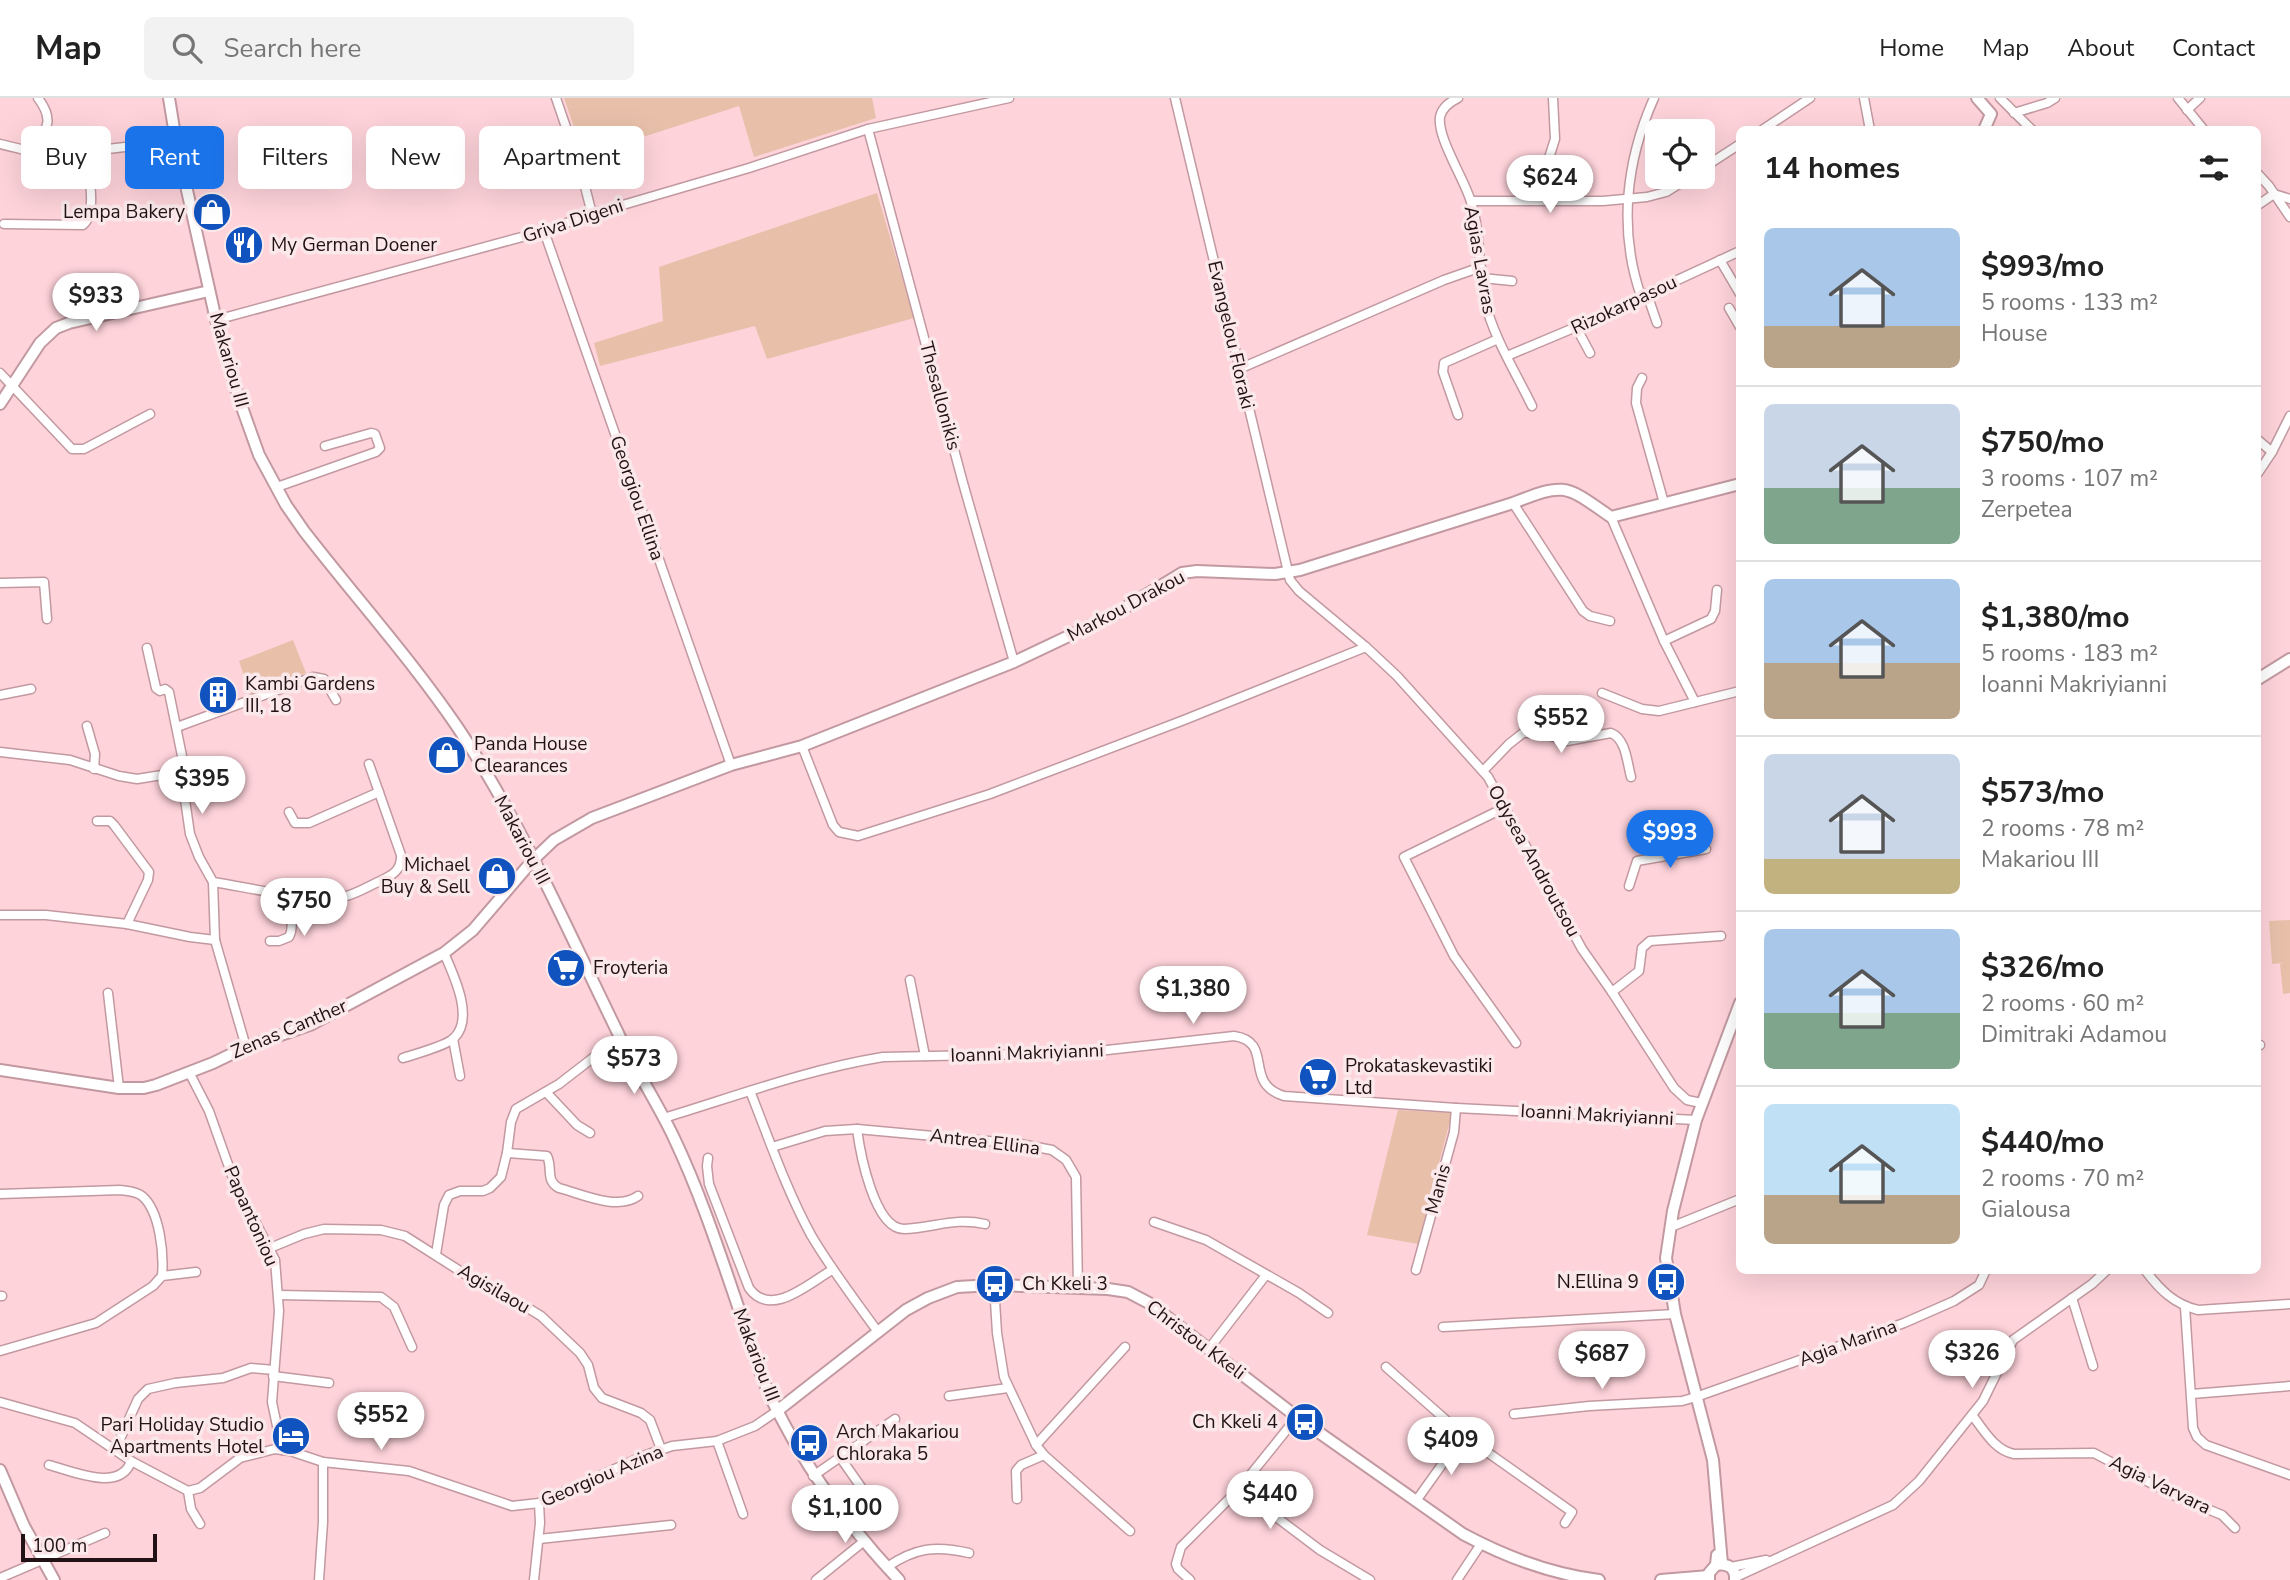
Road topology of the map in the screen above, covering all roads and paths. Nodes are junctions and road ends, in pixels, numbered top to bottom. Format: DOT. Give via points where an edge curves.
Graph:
graph roads {
  1 [pos="38,98"];
  2 [pos="169,98"];
  3 [pos="556,98"];
  4 [pos="1009,98"];
  5 [pos="1175,98"];
  6 [pos="1458,98"];
  7 [pos="1553,98"];
  8 [pos="1654,98"];
  9 [pos="1810,98"];
  10 [pos="1864,98"];
  11 [pos="1977,98"];
  12 [pos="2000,98"];
  13 [pos="2055,98"];
  14 [pos="2178,98"];
  15 [pos="2200,98"];
  16 [pos="2187,110"];
  17 [pos="2014,113"];
  18 [pos="1991,114"];
  19 [pos="48,126"];
  20 [pos="174,126"];
  21 [pos="1768,126"];
  22 [pos="1869,126"];
  23 [pos="1986,126"];
  24 [pos="2028,126"];
  25 [pos="2201,126"];
  26 [pos="868,129"];
  27 [pos="0,144"];
  28 [pos="1736,147"];
  29 [pos="21,149"];
  30 [pos="1715,160"];
  31 [pos="1548,161"];
  32 [pos="2261,178"];
  33 [pos="90,189"];
  34 [pos="187,189"];
  35 [pos="1667,189"];
  36 [pos="2274,194"];
  37 [pos="1628,199"];
  38 [pos="2290,199"];
  39 [pos="1471,201"];
  40 [pos="2261,203"];
  41 [pos="593,214"];
  42 [pos="2290,217"];
  43 [pos="4,224"];
  44 [pos="544,231"];
  45 [pos="1736,253"];
  46 [pos="1720,260"];
  47 [pos="1480,267"];
  48 [pos="1482,278"];
  49 [pos="1512,281"];
  50 [pos="1736,287"];
  51 [pos="209,290"];
  52 [pos="1644,295"];
  53 [pos="1729,308"];
  54 [pos="216,320"];
  55 [pos="1736,320"];
  56 [pos="1657,323"];
  57 [pos="1576,327"];
  58 [pos="1498,339"];
  59 [pos="1590,354"];
  60 [pos="1507,356"];
  61 [pos="1239,369"];
  62 [pos="0,373"];
  63 [pos="1642,378"];
  64 [pos="11,385"];
  65 [pos="0,404"];
  66 [pos="1532,406"];
  67 [pos="150,414"];
  68 [pos="1458,415"];
  69 [pos="2290,416"];
  70 [pos="2261,442"];
  71 [pos="324,446"];
  72 [pos="2272,452"];
  73 [pos="2261,468"];
  74 [pos="1736,485"];
  75 [pos="276,487"];
  76 [pos="1513,503"];
  77 [pos="1664,503"];
  78 [pos="1611,517"];
  79 [pos="1286,573"];
  80 [pos="0,583"];
  81 [pos="1717,590"];
  82 [pos="47,619"];
  83 [pos="1610,621"];
  84 [pos="1664,641"];
  85 [pos="1366,647"];
  86 [pos="147,648"];
  87 [pos="2290,659"];
  88 [pos="1014,662"];
  89 [pos="2261,677"];
  90 [pos="31,689"];
  91 [pos="1736,692"];
  92 [pos="1602,693"];
  93 [pos="0,695"];
  94 [pos="336,700"];
  95 [pos="1695,702"];
  96 [pos="86,726"];
  97 [pos="177,727"];
  98 [pos="802,746"];
  99 [pos="0,752"];
  100 [pos="369,764"];
  101 [pos="731,765"];
  102 [pos="94,769"];
  103 [pos="1483,771"];
  104 [pos="181,772"];
  105 [pos="1631,777"];
  106 [pos="379,792"];
  107 [pos="1504,808"];
  108 [pos="289,811"];
  109 [pos="97,821"];
  110 [pos="1706,849"];
  111 [pos="533,860"];
  112 [pos="213,882"];
  113 [pos="1629,886"];
  114 [pos="295,895"];
  115 [pos="0,915"];
  116 [pos="127,924"];
  117 [pos="1721,936"];
  118 [pos="215,940"];
  119 [pos="270,941"];
  120 [pos="444,953"];
  121 [pos="910,980"];
  122 [pos="1612,992"];
  123 [pos="108,993"];
  124 [pos="1736,1015"];
  125 [pos="453,1039"];
  126 [pos="1517,1043"];
  127 [pos="246,1047"];
  128 [pos="627,1053"];
  129 [pos="925,1056"];
  130 [pos="403,1058"];
  131 [pos="0,1070"];
  132 [pos="189,1072"];
  133 [pos="460,1076"];
  134 [pos="119,1088"];
  135 [pos="750,1091"];
  136 [pos="547,1092"];
  137 [pos="1701,1103"];
  138 [pos="1456,1108"];
  139 [pos="664,1118"];
  140 [pos="1696,1120"];
  141 [pos="857,1129"];
  142 [pos="590,1133"];
  143 [pos="772,1147"];
  144 [pos="508,1153"];
  145 [pos="708,1157"];
  146 [pos="0,1194"];
  147 [pos="638,1196"];
  148 [pos="1736,1201"];
  149 [pos="1154,1222"];
  150 [pos="985,1224"];
  151 [pos="1671,1227"];
  152 [pos="270,1248"];
  153 [pos="436,1254"];
  154 [pos="832,1269"];
  155 [pos="1416,1269"];
  156 [pos="195,1272"];
  157 [pos="1985,1274"];
  158 [pos="2102,1274"];
  159 [pos="2148,1274"];
  160 [pos="1266,1275"];
  161 [pos="162,1276"];
  162 [pos="995,1285"];
  163 [pos="1078,1288"];
  164 [pos="279,1295"];
  165 [pos="2072,1298"];
  166 [pos="2290,1304"];
  167 [pos="2185,1307"];
  168 [pos="1328,1313"];
  169 [pos="1675,1314"];
  170 [pos="1444,1326"];
  171 [pos="878,1332"];
  172 [pos="412,1347"];
  173 [pos="1125,1348"];
  174 [pos="1209,1350"];
  175 [pos="0,1351"];
  176 [pos="2093,1366"];
  177 [pos="1386,1367"];
  178 [pos="273,1373"];
  179 [pos="329,1383"];
  180 [pos="2290,1386"];
  181 [pos="1008,1388"];
  182 [pos="2192,1394"];
  183 [pos="949,1396"];
  184 [pos="1696,1397"];
  185 [pos="0,1402"];
  186 [pos="777,1411"];
  187 [pos="1514,1414"];
  188 [pos="1972,1415"];
  189 [pos="1297,1417"];
  190 [pos="895,1419"];
  191 [pos="1463,1435"];
  192 [pos="717,1441"];
  193 [pos="1036,1445"];
  194 [pos="661,1449"];
  195 [pos="115,1450"];
  196 [pos="282,1450"];
  197 [pos="1044,1455"];
  198 [pos="840,1457"];
  199 [pos="131,1461"];
  200 [pos="323,1462"];
  201 [pos="49,1465"];
  202 [pos="0,1470"];
  203 [pos="2290,1475"];
  204 [pos="813,1476"];
  205 [pos="1239,1489"];
  206 [pos="188,1491"];
  207 [pos="1017,1499"];
  208 [pos="870,1500"];
  209 [pos="1416,1501"];
  210 [pos="539,1503"];
  211 [pos="743,1514"];
  212 [pos="1565,1523"];
  213 [pos="200,1524"];
  214 [pos="671,1525"];
  215 [pos="2235,1528"];
  216 [pos="1130,1531"];
  217 [pos="105,1533"];
  218 [pos="539,1539"];
  219 [pos="863,1542"];
  220 [pos="1481,1544"];
  221 [pos="969,1553"];
  222 [pos="42,1562"];
  223 [pos="887,1567"];
  224 [pos="1728,1571"];
  225 [pos="0,1578"];
  226 [pos="1709,1578"];
  227 [pos="54,1580"];
  228 [pos="319,1580"];
  229 [pos="534,1580"];
  230 [pos="816,1580"];
  231 [pos="899,1580"];
  232 [pos="1190,1580"];
  233 [pos="1370,1580"];
  234 [pos="1457,1580"];
  235 [pos="1599,1580"];
  236 [pos="1661,1580"];
  1 -- 19 [label="street" via="47,112"];
  2 -- 20 [label="street, Makariou III"];
  3 -- 41 [label="street"];
  4 -- 26 [label="street, Griva Digeni"];
  5 -- 61 [label="street, Evangelou Floraki"];
  6 -- 39 [label="street, Agias Lavras" via="1442,110 1441,130"];
  7 -- 31 [label="street" via="1555,139"];
  8 -- 37 [label="street" via="1635,148"];
  9 -- 21 [label="street"];
  10 -- 22 [label="street"];
  11 -- 18 [label="street"];
  12 -- 17 [label="street"];
  12 -- 18 [label="street"];
  13 -- 17 [label="street"];
  14 -- 16 [label="street"];
  15 -- 16 [label="street"];
  16 -- 25 [label="street"];
  17 -- 24 [label="street"];
  18 -- 23 [label="street"];
  26 -- 41 [label="street, Griva Digeni"];
  26 -- 88 [label="street, Thesallonikis"];
  27 -- 29 [label="street"];
  28 -- 30 [label="street"];
  32 -- 36 [label="street"];
  33 -- 43 [label="street" via="92,209 83,225"];
  34 -- 51 [label="street, Makariou III"];
  35 -- 37 [label="street"];
  36 -- 38 [label="street"];
  36 -- 40 [label="street"];
  36 -- 42 [label="street"];
  37 -- 39 [label="street"];
  37 -- 52 [label="street" via="1629,250"];
  39 -- 47 [label="street, Agias Lavras"];
  41 -- 44 [label="street, Griva Digeni"];
  44 -- 54 [label="street, Griva Digeni"];
  44 -- 101 [label="street, Georgiou Ellina"];
  45 -- 46 [label="street, Rizokarpasou"];
  46 -- 50 [label="street"];
  46 -- 52 [label="street, Rizokarpasou"];
  47 -- 48 [label="street, Agias Lavras"];
  47 -- 61 [label="street"];
  48 -- 49 [label="street"];
  48 -- 58 [label="street, Agias Lavras"];
  51 -- 54 [label="street, Makariou III"];
  51 -- 64 [label="street" via="56,328"];
  52 -- 56 [label="street"];
  52 -- 57 [label="street, Rizokarpasou"];
  53 -- 55 [label="street"];
  54 -- 75 [label="street, Makariou III" via="259,455"];
  57 -- 59 [label="street"];
  57 -- 60 [label="street, Rizokarpasou"];
  58 -- 60 [label="street, Agias Lavras"];
  58 -- 68 [label="street" via="1444,363"];
  60 -- 66 [label="street, Agias Lavras"];
  61 -- 79 [label="street, Evangelou Floraki"];
  62 -- 64 [label="street"];
  63 -- 77 [label="street" via="1636,403"];
  64 -- 65 [label="street"];
  64 -- 67 [label="street" via="72,449 83,449"];
  69 -- 72 [label="street"];
  70 -- 72 [label="street"];
  71 -- 75 [label="street" via="371,433 380,448"];
  72 -- 73 [label="street"];
  74 -- 77 [label="street"];
  75 -- 111 [label="street, Makariou III" via="304,531 459,729"];
  76 -- 78 [label="street, Markou Drakou" via="1547,489 1564,489"];
  76 -- 79 [label="street, Markou Drakou"];
  76 -- 83 [label="street" via="1583,611"];
  77 -- 78 [label="street"];
  78 -- 84 [label="street"];
  79 -- 85 [label="street, Odysea Androutsou" via="1298,591"];
  79 -- 88 [label="street, Markou Drakou" via="1182,573 1113,615"];
  80 -- 82 [label="street" via="44,582"];
  81 -- 84 [label="street" via="1711,619"];
  84 -- 95 [label="street"];
  85 -- 98 [label="street" via="990,794 858,836 839,832 833,825"];
  85 -- 103 [label="street, Odysea Androutsou"];
  86 -- 97 [label="street" via="156,688 169,692"];
  87 -- 89 [label="street"];
  88 -- 98 [label="street, Markou Drakou"];
  90 -- 93 [label="street"];
  91 -- 95 [label="street"];
  92 -- 95 [label="street" via="1650,711"];
  94 -- 97 [label="street" via="324,679 313,677"];
  96 -- 102 [label="street" via="95,754"];
  97 -- 104 [label="street"];
  98 -- 101 [label="street, Markou Drakou"];
  99 -- 102 [label="street" via="71,760"];
  100 -- 106 [label="street"];
  101 -- 111 [label="street, Markou Drakou" via="592,818 554,840"];
  102 -- 104 [label="street" via="138,779"];
  103 -- 105 [label="street" via="1523,733 1567,741 1611,733 1622,744"];
  103 -- 107 [label="street, Odysea Androutsou"];
  104 -- 112 [label="street" via="190,834"];
  106 -- 108 [label="street" via="309,823 295,823"];
  106 -- 114 [label="street" via="399,847 401,861 393,875 347,896"];
  107 -- 122 [label="street, Odysea Androutsou" via="1582,950"];
  107 -- 126 [label="street" via="1404,857 1454,956"];
  109 -- 116 [label="street" via="110,821 149,872"];
  110 -- 113 [label="street" via="1637,861"];
  111 -- 120 [label="street, Zenas Canther" via="474,930"];
  111 -- 128 [label="street, Makariou III"];
  112 -- 114 [label="street"];
  112 -- 118 [label="street"];
  114 -- 119 [label="street" via="289,937"];
  115 -- 116 [label="street"];
  116 -- 118 [label="street"];
  117 -- 122 [label="street" via="1650,941 1642,948 1639,971"];
  118 -- 127 [label="street"];
  120 -- 125 [label="street" via="462,1008 462,1021"];
  120 -- 127 [label="street, Zenas Canther" via="310,1025"];
  121 -- 129 [label="street"];
  122 -- 137 [label="street, Odysea Androutsou" via="1680,1096"];
  123 -- 134 [label="street"];
  124 -- 137 [label="street"];
  125 -- 130 [label="street"];
  125 -- 133 [label="street"];
  127 -- 132 [label="street, Zenas Canther"];
  128 -- 136 [label="street" via="594,1057"];
  128 -- 139 [label="street, Makariou III"];
  129 -- 135 [label="street, Ioanni Makriyianni" via="863,1060"];
  129 -- 138 [label="street, Ioanni Makriyianni" via="1080,1053 1234,1036 1255,1046 1262,1080 1269,1090 1284,1096"];
  131 -- 134 [label="street, Zenas Canther"];
  132 -- 134 [label="street, Zenas Canther" via="144,1088"];
  132 -- 152 [label="street, Papantoniou" via="209,1111 234,1181"];
  135 -- 139 [label="street, Ioanni Makriyianni"];
  135 -- 143 [label="street"];
  136 -- 142 [label="street"];
  136 -- 144 [label="street" via="514,1112"];
  137 -- 140 [label="street"];
  138 -- 140 [label="street, Ioanni Makriyianni"];
  138 -- 155 [label="street, Manis" via="1454,1132"];
  139 -- 186 [label="street, Makariou III" via="689,1170"];
  140 -- 151 [label="street"];
  141 -- 143 [label="street, Antrea Ellina" via="825,1131"];
  141 -- 150 [label="street" via="861,1160 873,1191 884,1216 895,1227 964,1220"];
  141 -- 163 [label="street, Antrea Ellina" via="1020,1144 1059,1154 1076,1177"];
  143 -- 154 [label="street" via="795,1203"];
  144 -- 147 [label="street" via="547,1156 551,1182 559,1188 615,1202"];
  144 -- 153 [label="street" via="501,1177 490,1188 454,1192 445,1199"];
  145 -- 154 [label="street" via="709,1184 754,1295 766,1301 780,1300"];
  146 -- 161 [label="street" via="135,1192 145,1199 157,1226"];
  148 -- 151 [label="street"];
  149 -- 160 [label="street" via="1206,1240"];
  151 -- 169 [label="street" via="1667,1258"];
  152 -- 153 [label="street, Agisilaou" via="324,1229 365,1229 394,1232"];
  152 -- 164 [label="street, Papantoniou"];
  153 -- 194 [label="street, Agisilaou" via="493,1292 531,1309 559,1331 585,1360 598,1393 606,1401 647,1417"];
  154 -- 171 [label="street"];
  156 -- 161 [label="street"];
  157 -- 184 [label="street, Agia Marina" via="1972,1292 1929,1312"];
  158 -- 165 [label="street"];
  159 -- 167 [label="street" via="2164,1293"];
  160 -- 168 [label="street"];
  160 -- 174 [label="street"];
  161 -- 175 [label="street" via="96,1323"];
  162 -- 163 [label="street, Christou Kkeli"];
  162 -- 171 [label="street, Christou Kkeli" via="941,1292 906,1310"];
  162 -- 181 [label="street" via="997,1333"];
  163 -- 174 [label="street, Christou Kkeli" via="1118,1290 1138,1297"];
  164 -- 172 [label="street" via="381,1297 394,1307"];
  164 -- 178 [label="street, Papantoniou"];
  165 -- 176 [label="street"];
  165 -- 188 [label="street" via="2013,1340"];
  166 -- 167 [label="street" via="2208,1311"];
  167 -- 182 [label="street"];
  169 -- 170 [label="street"];
  169 -- 184 [label="street"];
  171 -- 186 [label="street, Christou Kkeli"];
  173 -- 193 [label="street"];
  174 -- 189 [label="street, Christou Kkeli"];
  177 -- 191 [label="street"];
  178 -- 179 [label="street"];
  178 -- 195 [label="street" via="251,1368 223,1378 148,1389 138,1399"];
  178 -- 196 [label="street, Papantoniou" via="272,1402"];
  180 -- 182 [label="street"];
  181 -- 183 [label="street"];
  181 -- 193 [label="street"];
  182 -- 203 [label="street" via="2193,1427 2200,1441"];
  184 -- 187 [label="street, Agia Marina"];
  184 -- 224 [label="street" via="1713,1460"];
  185 -- 195 [label="street" via="63,1419"];
  186 -- 192 [label="street, Georgiou Azina" via="755,1426"];
  186 -- 204 [label="street, Makariou III"];
  188 -- 215 [label="street, Agia Varvara" via="2006,1452 2094,1452 2173,1495 2222,1515"];
  188 -- 224 [label="street" via="1893,1506 1780,1557"];
  189 -- 205 [label="street"];
  189 -- 209 [label="street, Christou Kkeli"];
  190 -- 198 [label="street"];
  191 -- 209 [label="street"];
  191 -- 212 [label="street" via="1572,1512"];
  192 -- 194 [label="street, Georgiou Azina"];
  192 -- 211 [label="street"];
  193 -- 197 [label="street"];
  194 -- 210 [label="street, Georgiou Azina"];
  195 -- 199 [label="street"];
  196 -- 200 [label="street, Georgiou Azina"];
  196 -- 206 [label="street, Georgiou Azina" via="240,1458 200,1488"];
  197 -- 207 [label="street" via="1017,1469"];
  197 -- 216 [label="street"];
  198 -- 204 [label="street"];
  198 -- 208 [label="street"];
  199 -- 201 [label="street" via="120,1476 98,1478"];
  199 -- 206 [label="street"];
  200 -- 210 [label="street, Georgiou Azina" via="409,1471 504,1504"];
  200 -- 228 [label="street"];
  202 -- 222 [label="street"];
  204 -- 219 [label="street, Makariou III"];
  205 -- 232 [label="street" via="1181,1547 1176,1564"];
  205 -- 233 [label="street" via="1320,1550"];
  206 -- 213 [label="street"];
  209 -- 220 [label="street, Christou Kkeli"];
  210 -- 218 [label="street"];
  214 -- 218 [label="street"];
  217 -- 222 [label="street"];
  218 -- 229 [label="street"];
  219 -- 223 [label="street, Makariou III"];
  219 -- 230 [label="street"];
  220 -- 234 [label="street"];
  220 -- 235 [label="street, Christou Kkeli" via="1534,1566"];
  221 -- 223 [label="street" via="934,1548"];
  222 -- 225 [label="street"];
  222 -- 227 [label="street"];
  223 -- 231 [label="street, Makariou III"];
  224 -- 226 [label="street" via="1712,1568"];
  226 -- 236 [label="street"];
}
